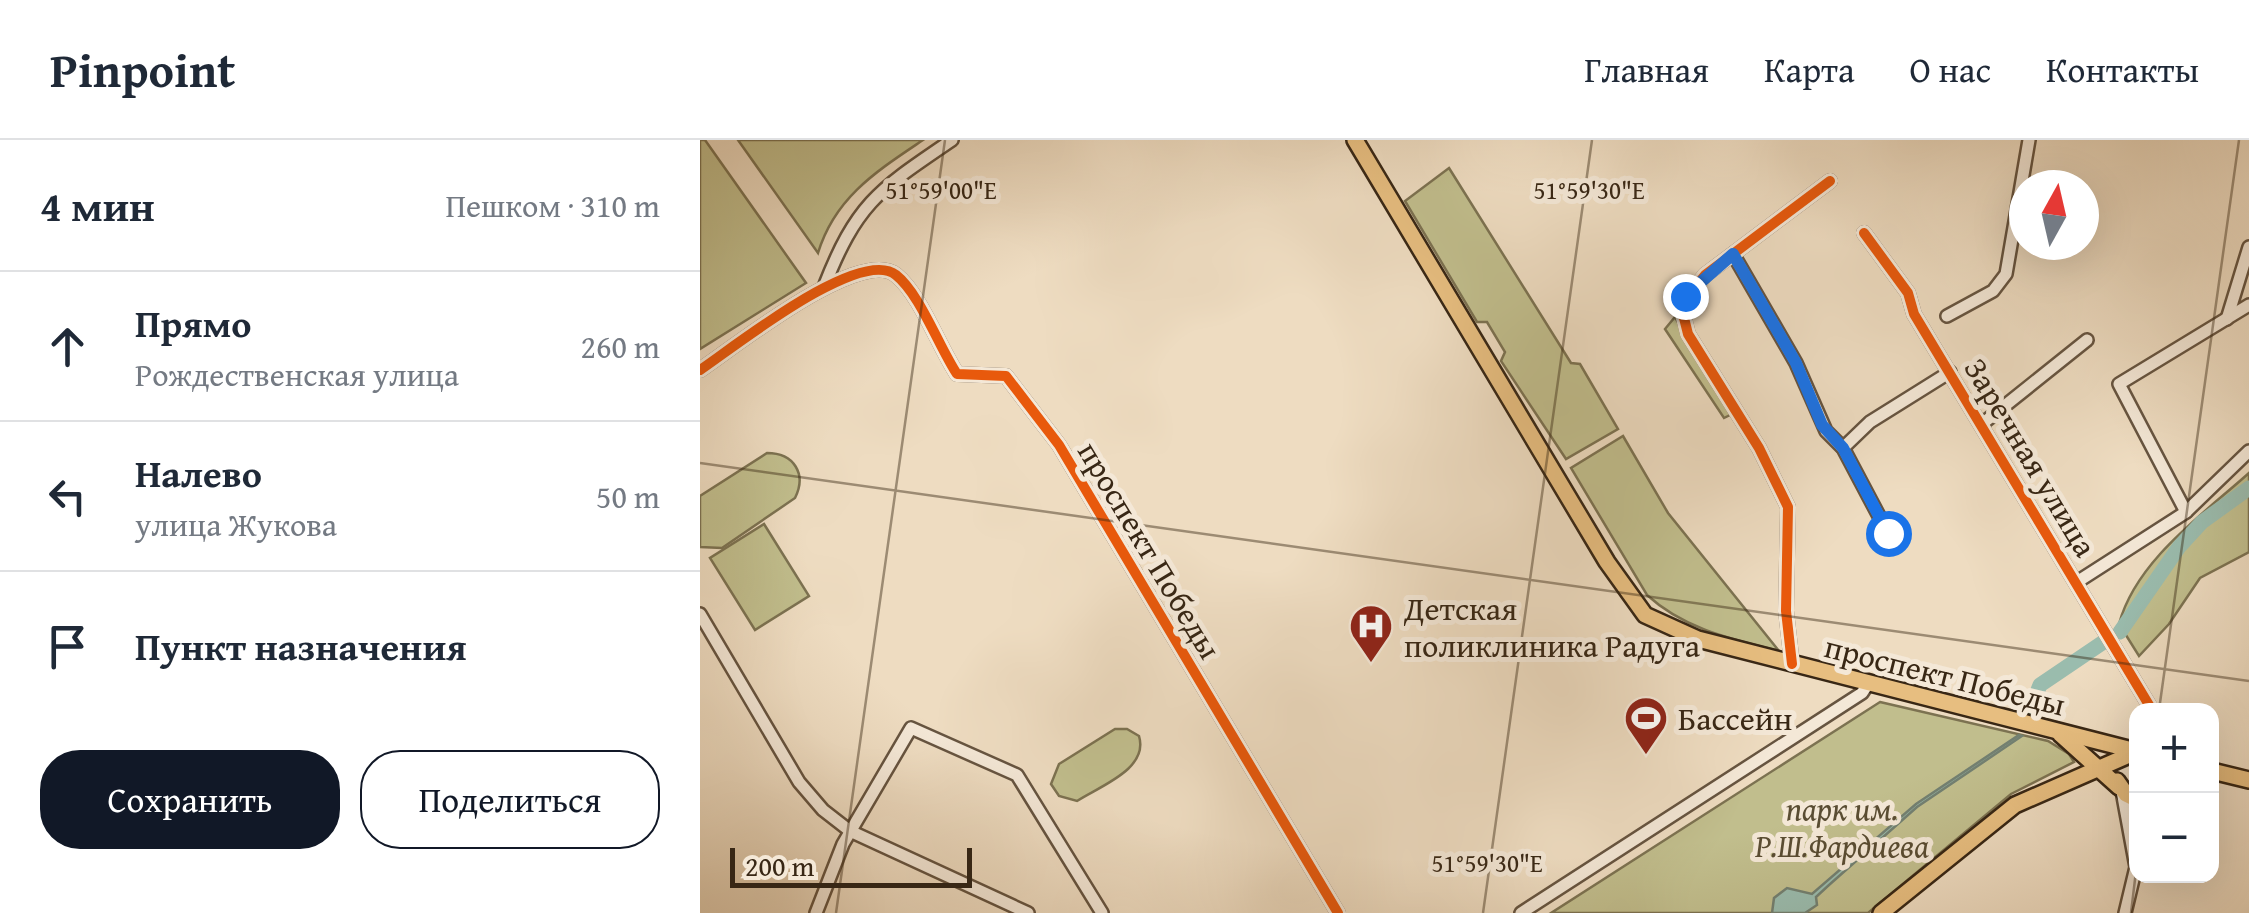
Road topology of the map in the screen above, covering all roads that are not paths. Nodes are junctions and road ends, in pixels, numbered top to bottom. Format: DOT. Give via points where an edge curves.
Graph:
graph roads {
  1 [pos="952,140"];
  2 [pos="1356,140"];
  3 [pos="2029,140"];
  4 [pos="1830,181"];
  5 [pos="1864,233"];
  6 [pos="2249,247"];
  7 [pos="1733,254"];
  8 [pos="824,286"];
  9 [pos="2249,306"];
  10 [pos="1947,316"];
  11 [pos="2227,318"];
  12 [pos="2087,340"];
  13 [pos="700,370"];
  14 [pos="1950,372"];
  15 [pos="1982,424"];
  16 [pos="1843,448"];
  17 [pos="2249,451"];
  18 [pos="2186,512"];
  19 [pos="1888,533"];
  20 [pos="2077,582"];
  21 [pos="700,614"];
  22 [pos="1792,664"];
  23 [pos="1868,684"];
  24 [pos="2148,703"];
  25 [pos="2057,732"];
  26 [pos="2129,752"];
  27 [pos="2129,754"];
  28 [pos="2129,757"];
  29 [pos="2098,766"];
  30 [pos="2219,774"];
  31 [pos="2249,780"];
  32 [pos="2126,792"];
  33 [pos="850,831"];
  34 [pos="2132,883"];
  35 [pos="816,913"];
  36 [pos="1028,913"];
  37 [pos="1102,913"];
  38 [pos="1338,913"];
  39 [pos="1522,913"];
  40 [pos="1882,913"];
  41 [pos="2125,913"];
  1 -- 8 [label="street" via="864,206"];
  2 -- 22 [label="main road, проспект Победы" via="1638,608 1678,633"];
  3 -- 10 [label="street" via="2006,274 1993,291"];
  4 -- 7 [label="street"];
  5 -- 14 [label="street, Заречная улица" via="1908,293"];
  6 -- 11 [label="street"];
  7 -- 16 [label="street" via="1796,363 1826,431"];
  7 -- 22 [label="street" via="1685,296 1682,316 1788,507"];
  8 -- 13 [label="street"];
  8 -- 38 [label="street, проспект Победы" via="875,268 889,270 906,284 957,374 1009,378 1059,445"];
  9 -- 11 [label="street"];
  11 -- 18 [label="street" via="2118,384"];
  12 -- 15 [label="street"];
  14 -- 15 [label="street, Заречная улица"];
  14 -- 16 [label="street" via="1870,422"];
  15 -- 20 [label="street, Заречная улица"];
  16 -- 19 [label="street"];
  17 -- 18 [label="street"];
  18 -- 20 [label="street"];
  20 -- 24 [label="street, Заречная улица"];
  21 -- 33 [label="street" via="798,782"];
  22 -- 23 [label="main road, проспект Победы"];
  23 -- 25 [label="main road, проспект Победы"];
  23 -- 39 [label="street"];
  25 -- 26 [label="main road, проспект Победы"];
  25 -- 29 [label="main road"];
  27 -- 29 [label="main road"];
  28 -- 32 [label="main road" via="2118,768"];
  29 -- 32 [label="main road"];
  29 -- 40 [label="main road" via="2015,805"];
  30 -- 31 [label="main road"];
  33 -- 35 [label="street"];
  33 -- 36 [label="street"];
  33 -- 37 [label="street" via="904,734 918,728 1017,775"];
  34 -- 41 [label="street"];
}
